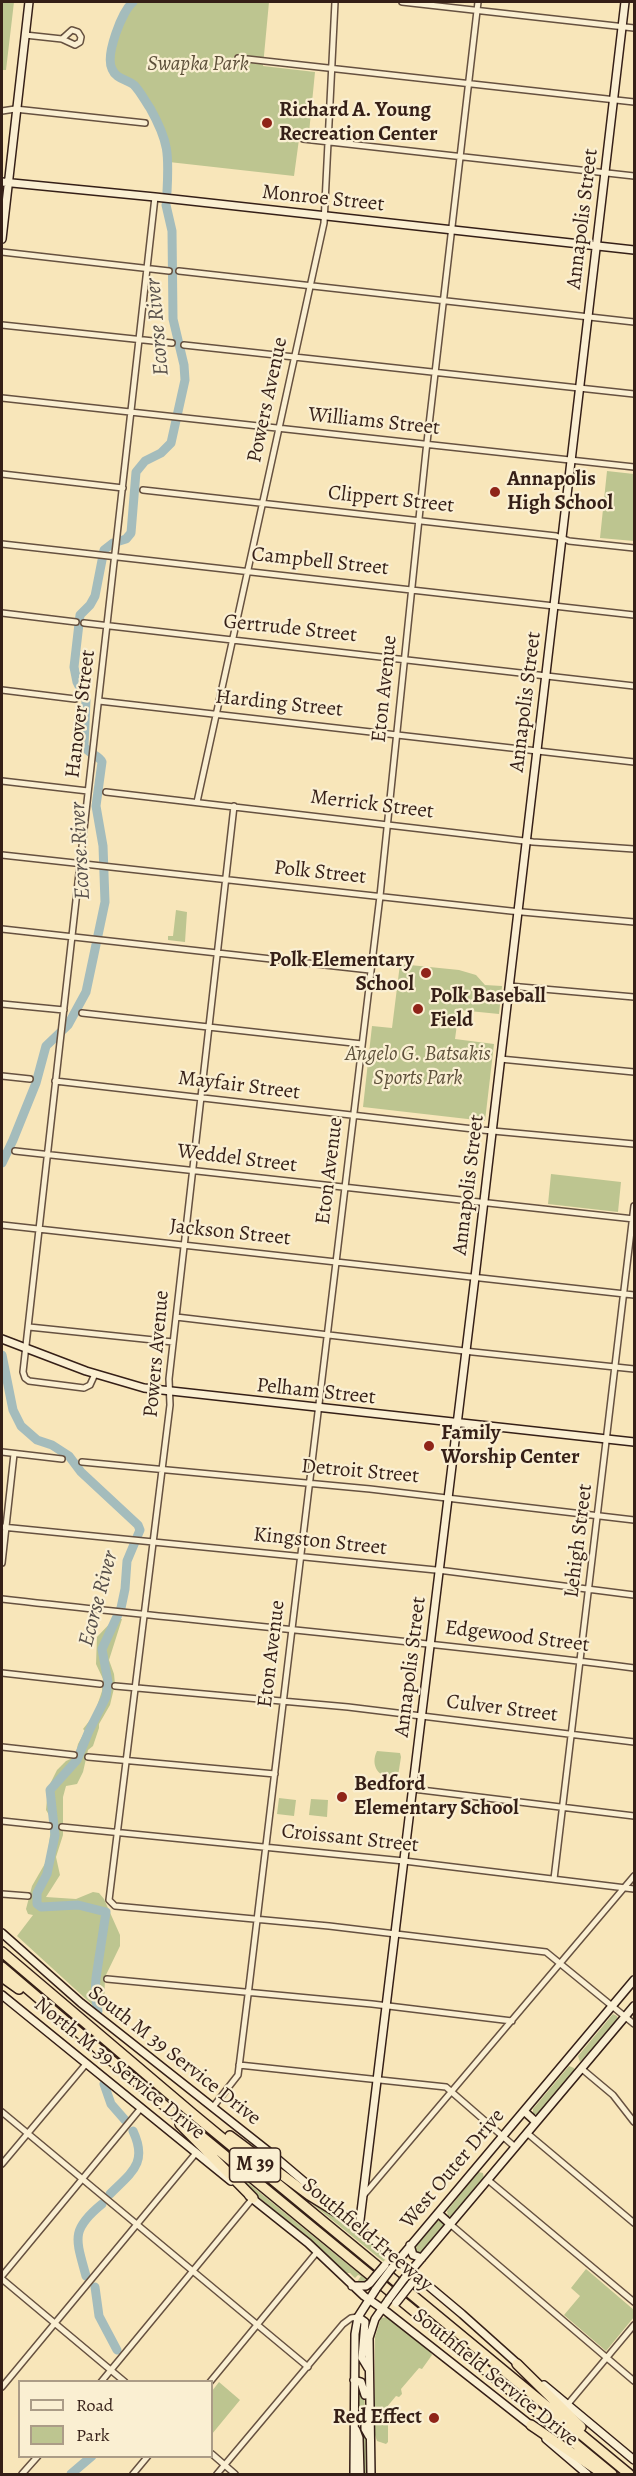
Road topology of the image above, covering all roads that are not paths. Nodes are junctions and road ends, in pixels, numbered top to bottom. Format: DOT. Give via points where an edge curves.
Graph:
graph roads {
  1 [pos="29,2"];
  2 [pos="335,2"];
  3 [pos="402,2"];
  4 [pos="478,2"];
  5 [pos="625,2"];
  6 [pos="477,10"];
  7 [pos="622,27"];
  8 [pos="634,28"];
  9 [pos="25,35"];
  10 [pos="62,39"];
  11 [pos="238,58"];
  12 [pos="331,69"];
  13 [pos="469,83"];
  14 [pos="614,100"];
  15 [pos="634,102"];
  16 [pos="15,109"];
  17 [pos="2,111"];
  18 [pos="145,123"];
  19 [pos="303,139"];
  20 [pos="327,142"];
  21 [pos="460,157"];
  22 [pos="606,173"];
  23 [pos="634,176"];
  24 [pos="5,183"];
  25 [pos="157,197"];
  26 [pos="324,216"];
  27 [pos="452,230"];
  28 [pos="2,239"];
  29 [pos="596,247"];
  30 [pos="634,250"];
  31 [pos="2,252"];
  32 [pos="147,268"];
  33 [pos="169,271"];
  34 [pos="179,271"];
  35 [pos="310,286"];
  36 [pos="444,301"];
  37 [pos="588,318"];
  38 [pos="634,322"];
  39 [pos="2,325"];
  40 [pos="139,340"];
  41 [pos="172,344"];
  42 [pos="184,345"];
  43 [pos="294,357"];
  44 [pos="435,373"];
  45 [pos="580,388"];
  46 [pos="634,394"];
  47 [pos="2,398"];
  48 [pos="131,412"];
  49 [pos="278,428"];
  50 [pos="427,444"];
  51 [pos="572,460"];
  52 [pos="634,468"];
  53 [pos="2,474"];
  54 [pos="123,488"];
  55 [pos="143,490"];
  56 [pos="262,503"];
  57 [pos="418,520"];
  58 [pos="562,538"];
  59 [pos="2,544"];
  60 [pos="634,548"];
  61 [pos="114,556"];
  62 [pos="247,571"];
  63 [pos="411,589"];
  64 [pos="554,606"];
  65 [pos="2,613"];
  66 [pos="634,615"];
  67 [pos="76,622"];
  68 [pos="84,622"];
  69 [pos="107,625"];
  70 [pos="232,639"];
  71 [pos="405,659"];
  72 [pos="546,675"];
  73 [pos="634,686"];
  74 [pos="2,690"];
  75 [pos="75,699"];
  76 [pos="99,702"];
  77 [pos="215,714"];
  78 [pos="397,734"];
  79 [pos="537,750"];
  80 [pos="634,762"];
  81 [pos="2,781"];
  82 [pos="88,791"];
  83 [pos="106,792"];
  84 [pos="197,802"];
  85 [pos="234,806"];
  86 [pos="388,824"];
  87 [pos="526,841"];
  88 [pos="634,849"];
  89 [pos="2,855"];
  90 [pos="79,863"];
  91 [pos="224,879"];
  92 [pos="380,896"];
  93 [pos="517,912"];
  94 [pos="634,922"];
  95 [pos="2,929"];
  96 [pos="71,936"];
  97 [pos="217,952"];
  98 [pos="370,970"];
  99 [pos="509,986"];
  100 [pos="634,997"];
  101 [pos="2,1004"];
  102 [pos="64,1010"];
  103 [pos="82,1013"];
  104 [pos="208,1026"];
  105 [pos="362,1044"];
  106 [pos="500,1059"];
  107 [pos="634,1072"];
  108 [pos="2,1076"];
  109 [pos="30,1079"];
  110 [pos="56,1081"];
  111 [pos="200,1097"];
  112 [pos="354,1116"];
  113 [pos="492,1131"];
  114 [pos="634,1144"];
  115 [pos="15,1151"];
  116 [pos="47,1155"];
  117 [pos="192,1170"];
  118 [pos="345,1188"];
  119 [pos="483,1204"];
  120 [pos="634,1206"];
  121 [pos="634,1219"];
  122 [pos="2,1225"];
  123 [pos="39,1229"];
  124 [pos="184,1245"];
  125 [pos="336,1262"];
  126 [pos="475,1277"];
  127 [pos="624,1293"];
  128 [pos="634,1294"];
  129 [pos="176,1317"];
  130 [pos="29,1327"];
  131 [pos="328,1335"];
  132 [pos="2,1339"];
  133 [pos="173,1342"];
  134 [pos="26,1348"];
  135 [pos="466,1352"];
  136 [pos="616,1367"];
  137 [pos="634,1369"];
  138 [pos="94,1374"];
  139 [pos="170,1392"];
  140 [pos="319,1409"];
  141 [pos="458,1424"];
  142 [pos="608,1440"];
  143 [pos="634,1442"];
  144 [pos="2,1452"];
  145 [pos="14,1454"];
  146 [pos="62,1460"];
  147 [pos="82,1462"];
  148 [pos="162,1470"];
  149 [pos="310,1484"];
  150 [pos="449,1497"];
  151 [pos="598,1516"];
  152 [pos="634,1520"];
  153 [pos="3,1527"];
  154 [pos="153,1543"];
  155 [pos="301,1557"];
  156 [pos="2,1563"];
  157 [pos="440,1571"];
  158 [pos="589,1590"];
  159 [pos="634,1595"];
  160 [pos="2,1599"];
  161 [pos="145,1616"];
  162 [pos="292,1629"];
  163 [pos="431,1643"];
  164 [pos="581,1661"];
  165 [pos="634,1668"];
  166 [pos="2,1673"];
  167 [pos="100,1684"];
  168 [pos="115,1686"];
  169 [pos="136,1689"];
  170 [pos="283,1701"];
  171 [pos="422,1715"];
  172 [pos="573,1735"];
  173 [pos="634,1742"];
  174 [pos="2,1747"];
  175 [pos="74,1755"];
  176 [pos="88,1757"];
  177 [pos="126,1761"];
  178 [pos="275,1774"];
  179 [pos="413,1789"];
  180 [pos="563,1807"];
  181 [pos="634,1815"];
  182 [pos="2,1821"];
  183 [pos="49,1826"];
  184 [pos="62,1827"];
  185 [pos="117,1832"];
  186 [pos="266,1847"];
  187 [pos="404,1861"];
  188 [pos="634,1876"];
  189 [pos="554,1879"];
  190 [pos="624,1888"];
  191 [pos="634,1889"];
  192 [pos="2,1894"];
  193 [pos="28,1896"];
  194 [pos="257,1920"];
  195 [pos="2,1933"];
  196 [pos="395,1934"];
  197 [pos="2,1952"];
  198 [pos="561,1962"];
  199 [pos="2,1967"];
  200 [pos="2,1977"];
  201 [pos="107,1979"];
  202 [pos="634,1980"];
  203 [pos="248,1992"];
  204 [pos="2,1995"];
  205 [pos="386,2006"];
  206 [pos="613,2006"];
  207 [pos="634,2006"];
  208 [pos="51,2010"];
  209 [pos="626,2016"];
  210 [pos="512,2021"];
  211 [pos="634,2024"];
  212 [pos="569,2058"];
  213 [pos="86,2064"];
  214 [pos="239,2065"];
  215 [pos="582,2069"];
  216 [pos="378,2079"];
  217 [pos="156,2082"];
  218 [pos="451,2092"];
  219 [pos="213,2107"];
  220 [pos="141,2108"];
  221 [pos="524,2111"];
  222 [pos="2,2112"];
  223 [pos="172,2112"];
  224 [pos="632,2113"];
  225 [pos="537,2122"];
  226 [pos="634,2122"];
  227 [pos="27,2133"];
  228 [pos="527,2133"];
  229 [pos="503,2136"];
  230 [pos="515,2147"];
  231 [pos="196,2153"];
  232 [pos="2,2164"];
  233 [pos="82,2179"];
  234 [pos="488,2180"];
  235 [pos="363,2196"];
  236 [pos="253,2198"];
  237 [pos="438,2213"];
  238 [pos="634,2223"];
  239 [pos="137,2224"];
  240 [pos="450,2224"];
  241 [pos="356,2225"];
  242 [pos="410,2244"];
  243 [pos="386,2250"];
  244 [pos="317,2252"];
  245 [pos="422,2258"];
  246 [pos="398,2259"];
  247 [pos="388,2267"];
  248 [pos="411,2270"];
  249 [pos="193,2271"];
  250 [pos="2,2278"];
  251 [pos="421,2279"];
  252 [pos="352,2286"];
  253 [pos="373,2286"];
  254 [pos="368,2299"];
  255 [pos="634,2302"];
  256 [pos="382,2307"];
  257 [pos="358,2317"];
  258 [pos="396,2319"];
  259 [pos="55,2324"];
  260 [pos="257,2324"];
  261 [pos="634,2325"];
  262 [pos="607,2357"];
  263 [pos="517,2364"];
  264 [pos="308,2367"];
  265 [pos="111,2370"];
  266 [pos="369,2370"];
  267 [pos="103,2380"];
  268 [pos="123,2380"];
  269 [pos="212,2380"];
  270 [pos="354,2380"];
  271 [pos="634,2380"];
  272 [pos="2,2388"];
  273 [pos="567,2404"];
  274 [pos="354,2425"];
  275 [pos="531,2425"];
  276 [pos="370,2439"];
  277 [pos="600,2449"];
  278 [pos="213,2455"];
  279 [pos="37,2458"];
  280 [pos="147,2458"];
  281 [pos="634,2460"];
  282 [pos="225,2465"];
  283 [pos="22,2475"];
  284 [pos="133,2475"];
  285 [pos="217,2475"];
  286 [pos="235,2475"];
  287 [pos="354,2475"];
  288 [pos="360,2475"];
  289 [pos="371,2475"];
  290 [pos="587,2475"];
  291 [pos="603,2475"];
  292 [pos="612,2475"];
  293 [pos="629,2475"];
  1 -- 9 [label="street"];
  2 -- 12 [label="street, Powers Avenue"];
  3 -- 6 [label="street"];
  4 -- 6 [label="street, Eton Avenue"];
  5 -- 7 [label="street, Annapolis Street"];
  6 -- 7 [label="street"];
  6 -- 13 [label="street, Eton Avenue"];
  7 -- 8 [label="street"];
  7 -- 14 [label="street, Annapolis Street"];
  9 -- 10 [label="street"];
  9 -- 16 [label="street"];
  11 -- 12 [label="street"];
  12 -- 13 [label="street"];
  12 -- 20 [label="street, Powers Avenue"];
  13 -- 14 [label="street"];
  13 -- 21 [label="street, Eton Avenue"];
  14 -- 15 [label="street"];
  14 -- 22 [label="street, Annapolis Street"];
  16 -- 17 [label="street"];
  16 -- 18 [label="street"];
  16 -- 24 [label="street"];
  19 -- 20 [label="street"];
  20 -- 21 [label="street"];
  20 -- 26 [label="street, Powers Avenue"];
  21 -- 22 [label="street"];
  21 -- 27 [label="street, Eton Avenue"];
  22 -- 23 [label="street"];
  22 -- 29 [label="street, Annapolis Street"];
  24 -- 25 [label="street, Monroe Street"];
  24 -- 28 [label="street"];
  25 -- 26 [label="street, Monroe Street"];
  25 -- 32 [label="street, Hanover Street"];
  26 -- 27 [label="street, Monroe Street"];
  26 -- 35 [label="street, Powers Avenue"];
  27 -- 29 [label="street, Monroe Street"];
  27 -- 36 [label="street, Eton Avenue"];
  29 -- 30 [label="street, Monroe Street"];
  29 -- 37 [label="street, Annapolis Street"];
  31 -- 32 [label="street"];
  32 -- 33 [label="street"];
  32 -- 40 [label="street, Hanover Street"];
  34 -- 35 [label="street"];
  35 -- 36 [label="street"];
  35 -- 43 [label="street, Powers Avenue"];
  36 -- 37 [label="street"];
  36 -- 44 [label="street, Eton Avenue"];
  37 -- 38 [label="street"];
  37 -- 45 [label="street, Annapolis Street"];
  39 -- 40 [label="street"];
  40 -- 41 [label="street"];
  40 -- 48 [label="street, Hanover Street"];
  42 -- 43 [label="street"];
  43 -- 44 [label="street"];
  43 -- 49 [label="street, Powers Avenue"];
  44 -- 45 [label="street"];
  44 -- 50 [label="street, Eton Avenue"];
  45 -- 46 [label="street"];
  45 -- 51 [label="street, Annapolis Street"];
  47 -- 48 [label="street, Williams Street"];
  48 -- 49 [label="street, Williams Street"];
  48 -- 54 [label="street, Hanover Street"];
  49 -- 50 [label="street, Williams Street"];
  49 -- 56 [label="street, Powers Avenue"];
  50 -- 51 [label="street, Williams Street"];
  50 -- 57 [label="street, Eton Avenue"];
  51 -- 52 [label="street, Williams Street"];
  51 -- 58 [label="street, Annapolis Street"];
  53 -- 54 [label="street"];
  54 -- 61 [label="street, Hanover Street"];
  55 -- 56 [label="street, Clippert Street"];
  56 -- 57 [label="street, Clippert Street"];
  56 -- 62 [label="street, Powers Avenue"];
  57 -- 58 [label="street, Clippert Street"];
  57 -- 63 [label="street, Eton Avenue"];
  58 -- 60 [label="street, Clippert Street"];
  58 -- 64 [label="street, Annapolis Street"];
  59 -- 61 [label="street, Campbell Street"];
  61 -- 62 [label="street, Campbell Street"];
  61 -- 69 [label="street, Hanover Street"];
  62 -- 63 [label="street, Campbell Street"];
  62 -- 70 [label="street, Powers Avenue"];
  63 -- 64 [label="street, Campbell Street"];
  63 -- 71 [label="street, Eton Avenue"];
  64 -- 66 [label="street, Campbell Street"];
  64 -- 72 [label="street, Annapolis Street"];
  65 -- 67 [label="street"];
  68 -- 69 [label="street, Gertrude Street"];
  69 -- 70 [label="street, Gertrude Street"];
  69 -- 76 [label="street, Hanover Street"];
  70 -- 71 [label="street, Gertrude Street"];
  70 -- 77 [label="street, Powers Avenue"];
  71 -- 72 [label="street, Gertrude Street"];
  71 -- 78 [label="street, Eton Avenue"];
  72 -- 73 [label="street, Gertrude Street"];
  72 -- 79 [label="street, Annapolis Street"];
  74 -- 75 [label="street"];
  76 -- 77 [label="street, Harding Street"];
  76 -- 82 [label="street, Hanover Street"];
  77 -- 78 [label="street, Harding Street"];
  77 -- 84 [label="street, Powers Avenue"];
  78 -- 79 [label="street, Harding Street"];
  78 -- 86 [label="street, Eton Avenue"];
  79 -- 80 [label="street, Harding Street"];
  79 -- 87 [label="street, Annapolis Street"];
  81 -- 82 [label="street"];
  82 -- 90 [label="street, Hanover Street"];
  83 -- 84 [label="street, Merrick Street"];
  84 -- 85 [label="street, Merrick Street"];
  85 -- 86 [label="street, Merrick Street"];
  85 -- 91 [label="street, Powers Avenue"];
  86 -- 87 [label="street, Merrick Street"];
  86 -- 92 [label="street, Eton Avenue"];
  87 -- 88 [label="street, Merrick Street"];
  87 -- 93 [label="street, Annapolis Street"];
  89 -- 90 [label="street, Polk Street"];
  90 -- 91 [label="street, Polk Street"];
  90 -- 96 [label="street, Hanover Street"];
  91 -- 92 [label="street, Polk Street"];
  91 -- 97 [label="street, Powers Avenue"];
  92 -- 93 [label="street, Polk Street"];
  92 -- 98 [label="street, Eton Avenue"];
  93 -- 94 [label="street, Polk Street"];
  93 -- 99 [label="street, Annapolis Street"];
  95 -- 96 [label="street"];
  96 -- 97 [label="street"];
  96 -- 102 [label="street, Hanover Street"];
  97 -- 98 [label="street"];
  97 -- 104 [label="street, Powers Avenue"];
  98 -- 105 [label="street, Eton Avenue"];
  99 -- 100 [label="street"];
  99 -- 106 [label="street, Annapolis Street"];
  101 -- 102 [label="street"];
  102 -- 110 [label="street, Hanover Street"];
  103 -- 104 [label="street"];
  104 -- 105 [label="street"];
  104 -- 111 [label="street, Powers Avenue"];
  105 -- 112 [label="street, Eton Avenue"];
  106 -- 107 [label="street"];
  106 -- 113 [label="street, Annapolis Street"];
  108 -- 109 [label="street"];
  110 -- 111 [label="street, Mayfair Street"];
  110 -- 116 [label="street, Hanover Street"];
  111 -- 112 [label="street, Mayfair Street"];
  111 -- 117 [label="street, Powers Avenue"];
  112 -- 113 [label="street, Mayfair Street"];
  112 -- 118 [label="street, Eton Avenue"];
  113 -- 114 [label="street, Mayfair Street"];
  113 -- 119 [label="street, Annapolis Street"];
  115 -- 116 [label="street, Weddel Street"];
  116 -- 117 [label="street, Weddel Street"];
  116 -- 123 [label="street, Hanover Street"];
  117 -- 118 [label="street, Weddel Street"];
  117 -- 124 [label="street, Powers Avenue"];
  118 -- 119 [label="street, Weddel Street"];
  118 -- 125 [label="street, Eton Avenue"];
  119 -- 121 [label="street, Weddel Street"];
  119 -- 126 [label="street, Annapolis Street"];
  120 -- 121 [label="street, Lehigh Street"];
  121 -- 127 [label="street, Lehigh Street"];
  122 -- 123 [label="street, Jackson Street"];
  123 -- 124 [label="street, Jackson Street"];
  123 -- 130 [label="street, Hanover Street"];
  124 -- 125 [label="street, Jackson Street"];
  124 -- 129 [label="street, Powers Avenue"];
  125 -- 126 [label="street, Jackson Street"];
  125 -- 131 [label="street, Eton Avenue"];
  126 -- 127 [label="street, Jackson Street"];
  126 -- 135 [label="street, Annapolis Street"];
  127 -- 128 [label="street, Jackson Street"];
  127 -- 136 [label="street, Lehigh Street"];
  129 -- 131 [label="street"];
  129 -- 133 [label="street, Powers Avenue"];
  130 -- 133 [label="street"];
  130 -- 134 [label="street, Hanover Street"];
  131 -- 135 [label="street"];
  131 -- 140 [label="street, Eton Avenue"];
  132 -- 134 [label="street, Pelham Street"];
  133 -- 139 [label="street, Powers Avenue"];
  134 -- 138 [label="street, Pelham Street"];
  134 -- 138 [label="street, Hanover Street" via="23,1372 29,1381 84,1388 90,1385"];
  135 -- 136 [label="street"];
  135 -- 141 [label="street, Annapolis Street"];
  136 -- 137 [label="street"];
  136 -- 142 [label="street, Lehigh Street"];
  138 -- 139 [label="street, Pelham Street"];
  139 -- 140 [label="street, Pelham Street"];
  139 -- 148 [label="street, Powers Avenue"];
  140 -- 141 [label="street, Pelham Street"];
  140 -- 149 [label="street, Eton Avenue"];
  141 -- 142 [label="street, Pelham Street"];
  141 -- 150 [label="street, Annapolis Street"];
  142 -- 143 [label="street, Pelham Street"];
  142 -- 151 [label="street, Lehigh Street"];
  144 -- 145 [label="street"];
  145 -- 146 [label="street"];
  145 -- 153 [label="street"];
  147 -- 148 [label="street, Detroit Street"];
  148 -- 149 [label="street, Detroit Street"];
  148 -- 154 [label="street, Powers Avenue"];
  149 -- 150 [label="street, Detroit Street"];
  149 -- 155 [label="street, Eton Avenue"];
  150 -- 151 [label="street, Detroit Street"];
  150 -- 157 [label="street, Annapolis Street"];
  151 -- 152 [label="street, Detroit Street"];
  151 -- 158 [label="street, Lehigh Street"];
  153 -- 154 [label="street, Kingston Street"];
  153 -- 156 [label="street"];
  154 -- 155 [label="street, Kingston Street"];
  154 -- 161 [label="street, Powers Avenue"];
  155 -- 157 [label="street, Kingston Street"];
  155 -- 162 [label="street, Eton Avenue"];
  157 -- 158 [label="street, Kingston Street"];
  157 -- 163 [label="street, Annapolis Street"];
  158 -- 159 [label="street, Kingston Street"];
  158 -- 164 [label="street, Lehigh Street"];
  160 -- 161 [label="street, Edgewood Street"];
  161 -- 162 [label="street, Edgewood Street"];
  161 -- 169 [label="street, Powers Avenue"];
  162 -- 163 [label="street, Edgewood Street"];
  162 -- 170 [label="street, Eton Avenue"];
  163 -- 164 [label="street, Edgewood Street"];
  163 -- 171 [label="street, Annapolis Street"];
  164 -- 165 [label="street, Edgewood Street"];
  164 -- 172 [label="street, Lehigh Street"];
  166 -- 167 [label="street"];
  168 -- 169 [label="street, Culver Street"];
  169 -- 170 [label="street, Culver Street"];
  169 -- 177 [label="street, Powers Avenue"];
  170 -- 171 [label="street, Culver Street"];
  170 -- 178 [label="street, Eton Avenue"];
  171 -- 172 [label="street, Culver Street"];
  171 -- 179 [label="street, Annapolis Street"];
  172 -- 173 [label="street, Culver Street"];
  172 -- 180 [label="street, Lehigh Street"];
  174 -- 175 [label="street"];
  176 -- 177 [label="street"];
  177 -- 178 [label="street"];
  177 -- 185 [label="street, Powers Avenue"];
  178 -- 186 [label="street, Eton Avenue"];
  179 -- 180 [label="street"];
  179 -- 187 [label="street, Annapolis Street"];
  180 -- 181 [label="street"];
  180 -- 189 [label="street, Lehigh Street"];
  182 -- 183 [label="street"];
  184 -- 185 [label="street, Croissant Street"];
  185 -- 186 [label="street, Croissant Street"];
  185 -- 194 [label="street, Powers Avenue" via="111,1904"];
  186 -- 187 [label="street, Croissant Street"];
  186 -- 194 [label="street, Eton Avenue"];
  187 -- 189 [label="street, Croissant Street"];
  187 -- 196 [label="street, Annapolis Street"];
  188 -- 190 [label="street"];
  189 -- 190 [label="street, Croissant Street"];
  190 -- 191 [label="street, Croissant Street"];
  190 -- 198 [label="street"];
  192 -- 193 [label="street"];
  194 -- 196 [label="street"];
  194 -- 203 [label="street, Eton Avenue"];
  195 -- 219 [label="street, South M 39 Service Drive" via="81,2003"];
  196 -- 198 [label="street" via="546,1952"];
  196 -- 205 [label="street, Annapolis Street"];
  197 -- 217 [label="highway, Southfield Freeway / M 39"];
  198 -- 206 [label="street"];
  198 -- 210 [label="street"];
  199 -- 208 [label="highway, Southfield Freeway / M 39"];
  200 -- 208 [label="highway"];
  201 -- 203 [label="street"];
  202 -- 206 [label="street, West Outer Drive"];
  203 -- 205 [label="street"];
  203 -- 214 [label="street, Eton Avenue"];
  204 -- 213 [label="street, North M 39 Service Drive"];
  205 -- 210 [label="street"];
  205 -- 216 [label="street, Annapolis Street"];
  206 -- 209 [label="street"];
  206 -- 212 [label="street, West Outer Drive"];
  207 -- 209 [label="street, West Outer Drive"];
  208 -- 223 [label="highway, Southfield Freeway / M 39"];
  209 -- 211 [label="street"];
  209 -- 215 [label="street, West Outer Drive"];
  210 -- 218 [label="street"];
  212 -- 215 [label="street"];
  212 -- 221 [label="street, West Outer Drive"];
  213 -- 220 [label="street, North M 39 Service Drive"];
  213 -- 227 [label="street"];
  214 -- 216 [label="street"];
  214 -- 219 [label="street, Eton Avenue" via="235,2081"];
  215 -- 224 [label="street"];
  215 -- 225 [label="street, West Outer Drive"];
  216 -- 218 [label="street" via="446,2087"];
  216 -- 235 [label="street, Annapolis Street"];
  217 -- 241 [label="highway"];
  217 -- 277 [label="highway, Southfield Freeway / M 39"];
  218 -- 229 [label="street"];
  218 -- 235 [label="street"];
  219 -- 241 [label="street, South M 39 Service Drive"];
  220 -- 231 [label="street, North M 39 Service Drive"];
  220 -- 233 [label="street"];
  221 -- 225 [label="street"];
  221 -- 229 [label="street, West Outer Drive"];
  222 -- 227 [label="street"];
  223 -- 236 [label="highway"];
  223 -- 292 [label="highway, Southfield Freeway / M 39"];
  224 -- 226 [label="street"];
  225 -- 228 [label="street, West Outer Drive"];
  227 -- 232 [label="street"];
  227 -- 233 [label="street"];
  228 -- 230 [label="street, West Outer Drive"];
  228 -- 238 [label="street"];
  229 -- 230 [label="street"];
  229 -- 237 [label="street, West Outer Drive"];
  230 -- 234 [label="street, West Outer Drive"];
  231 -- 236 [label="street, North M 39 Service Drive"];
  231 -- 239 [label="street"];
  233 -- 239 [label="street"];
  233 -- 250 [label="street"];
  234 -- 240 [label="street, West Outer Drive"];
  234 -- 255 [label="street"];
  235 -- 241 [label="street, Annapolis Street"];
  236 -- 244 [label="street, North M 39 Service Drive"];
  236 -- 249 [label="street"];
  237 -- 240 [label="street"];
  237 -- 242 [label="street, West Outer Drive"];
  239 -- 249 [label="street"];
  239 -- 259 [label="street"];
  240 -- 245 [label="street, West Outer Drive"];
  240 -- 262 [label="street"];
  241 -- 243 [label="street, South M 39 Service Drive"];
  242 -- 245 [label="street" via="413,2255"];
  242 -- 246 [label="street, West Outer Drive"];
  243 -- 246 [label="street, South M 39 Service Drive"];
  243 -- 247 [label="street"];
  244 -- 252 [label="street, North M 39 Service Drive"];
  244 -- 260 [label="street"];
  245 -- 248 [label="street, West Outer Drive"];
  246 -- 247 [label="street, West Outer Drive"];
  246 -- 248 [label="street, South M 39 Service Drive"];
  247 -- 253 [label="street, West Outer Drive, bridge"];
  248 -- 251 [label="street, Southfield Service Drive"];
  248 -- 256 [label="street, West Outer Drive, bridge"];
  249 -- 260 [label="street"];
  249 -- 265 [label="street"];
  250 -- 259 [label="street"];
  251 -- 258 [label="street, bridge" via="411,2284 396,2304"];
  251 -- 263 [label="street, Southfield Service Drive"];
  252 -- 253 [label="street"];
  252 -- 254 [label="street, North M 39 Service Drive"];
  253 -- 254 [label="street, West Outer Drive"];
  254 -- 256 [label="street, North M 39 Service Drive"];
  254 -- 257 [label="street, West Outer Drive"];
  256 -- 258 [label="street, Southfield Service Drive"];
  256 -- 266 [label="street, West Outer Drive" via="371,2328"];
  257 -- 264 [label="street" via="347,2320"];
  257 -- 266 [label="street" via="365,2322 363,2358"];
  257 -- 270 [label="street, West Outer Drive"];
  258 -- 275 [label="street, Southfield Service Drive"];
  259 -- 265 [label="street"];
  259 -- 272 [label="street"];
  260 -- 264 [label="street"];
  260 -- 269 [label="street"];
  261 -- 262 [label="street"];
  262 -- 271 [label="street"];
  262 -- 273 [label="street"];
  263 -- 273 [label="street, Southfield Service Drive"];
  263 -- 277 [label="highway"];
  264 -- 282 [label="street"];
  265 -- 267 [label="street"];
  265 -- 268 [label="street"];
  266 -- 276 [label="street, West Outer Drive"];
  270 -- 274 [label="street, West Outer Drive"];
  270 -- 276 [label="street" via="364,2385 365,2429"];
  273 -- 281 [label="street, Southfield Service Drive"];
  274 -- 287 [label="street, West Outer Drive"];
  274 -- 288 [label="street" via="359,2438"];
  275 -- 290 [label="street, Southfield Service Drive"];
  275 -- 291 [label="highway"];
  276 -- 289 [label="street, West Outer Drive"];
  277 -- 293 [label="highway, Southfield Freeway / M 39"];
  278 -- 282 [label="street"];
  279 -- 283 [label="street"];
  280 -- 284 [label="street"];
  282 -- 285 [label="street"];
  282 -- 286 [label="street"];
}
